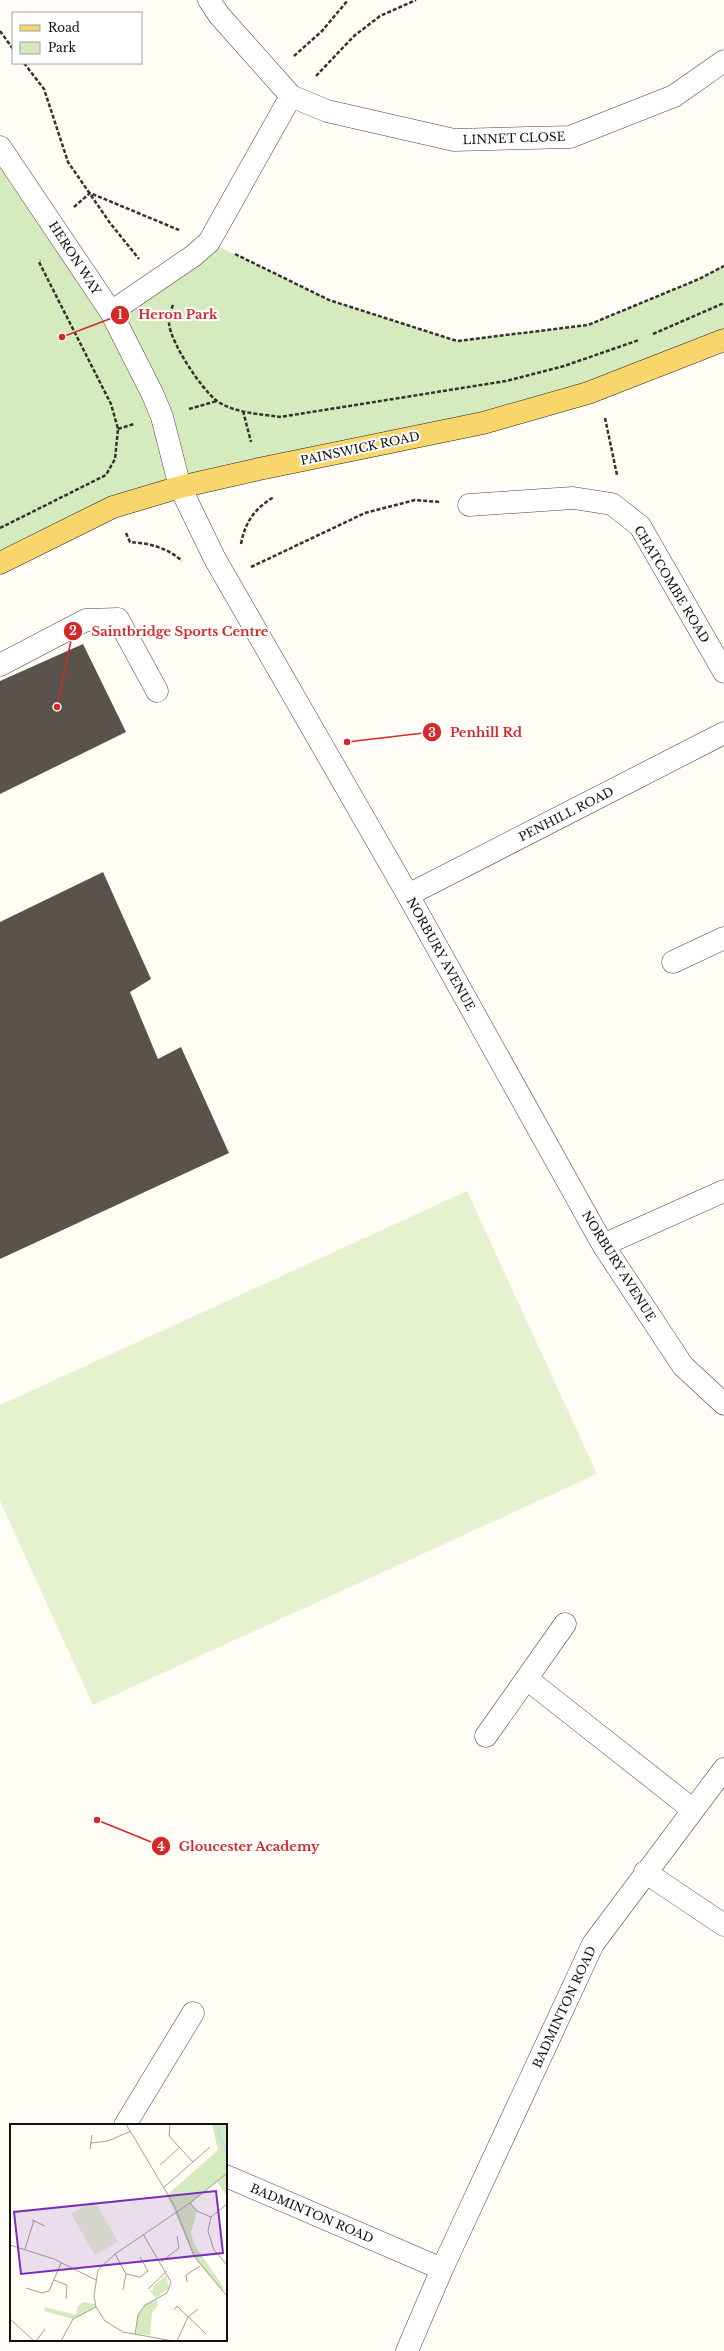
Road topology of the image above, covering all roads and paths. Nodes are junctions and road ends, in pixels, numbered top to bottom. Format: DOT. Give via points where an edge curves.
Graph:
graph roads {
  1 [pos="209,0"];
  2 [pos="348,0"];
  3 [pos="416,0"];
  4 [pos="0,31"];
  5 [pos="12,48"];
  6 [pos="724,61"];
  7 [pos="25,64"];
  8 [pos="273,76"];
  9 [pos="311,82"];
  10 [pos="291,96"];
  11 [pos="0,146"];
  12 [pos="90,193"];
  13 [pos="53,225"];
  14 [pos="209,242"];
  15 [pos="724,266"];
  16 [pos="156,281"];
  17 [pos="174,302"];
  18 [pos="724,304"];
  19 [pos="110,312"];
  20 [pos="652,335"];
  21 [pos="645,337"];
  22 [pos="724,340"];
  23 [pos="600,388"];
  24 [pos="180,487"];
  25 [pos="469,504"];
  26 [pos="624,513"];
  27 [pos="0,528"];
  28 [pos="0,563"];
  29 [pos="245,570"];
  30 [pos="0,665"];
  31 [pos="724,672"];
  32 [pos="157,691"];
  33 [pos="724,733"];
  34 [pos="408,895"];
  35 [pos="724,938"];
  36 [pos="673,962"];
  37 [pos="724,1191"];
  38 [pos="603,1245"];
  39 [pos="724,1404"];
  40 [pos="565,1624"];
  41 [pos="527,1679"];
  42 [pos="486,1736"];
  43 [pos="724,1768"];
  44 [pos="692,1809"];
  45 [pos="645,1872"];
  46 [pos="724,1925"];
  47 [pos="193,2012"];
  48 [pos="126,2124"];
  49 [pos="227,2176"];
  50 [pos="442,2269"];
  51 [pos="407,2351"];
  1 -- 8 [label="street, LINNET CLOSE" via="219,15"];
  2 -- 8 [label="path" via="322,30"];
  3 -- 9 [label="path" via="380,16 354,36"];
  4 -- 5 [label="path"];
  6 -- 10 [label="street, LINNET CLOSE" via="674,96 570,137 454,140 326,111"];
  7 -- 12 [label="path" via="44,89 68,162"];
  8 -- 10 [label="street, LINNET CLOSE"];
  10 -- 14 [label="street"];
  11 -- 13 [label="street, HERON WAY"];
  12 -- 13 [label="path"];
  12 -- 14 [label="path"];
  12 -- 16 [label="path"];
  13 -- 19 [label="street, HERON WAY"];
  13 -- 27 [label="path" via="39,262 111,404 118,429 115,459 106,475"];
  14 -- 15 [label="path" via="329,300 457,341 588,325"];
  14 -- 16 [label="street"];
  16 -- 19 [label="street"];
  17 -- 21 [label="path" via="170,323 174,342 217,401 237,410 280,417 506,382 564,366"];
  18 -- 20 [label="path"];
  19 -- 24 [label="street, HERON WAY" via="154,395"];
  22 -- 23 [label="main road, PAINSWICK ROAD"];
  23 -- 24 [label="main road, PAINSWICK ROAD" via="483,422"];
  23 -- 26 [label="path"];
  24 -- 28 [label="main road, PAINSWICK ROAD" via="113,508"];
  24 -- 34 [label="street, NORBURY AVENUE" via="216,559"];
  25 -- 26 [label="street, CHATCOMBE ROAD" via="573,498 612,504"];
  25 -- 29 [label="path" via="415,500 365,513"];
  26 -- 31 [label="street, CHATCOMBE ROAD" via="640,526"];
  30 -- 32 [label="street" via="86,620 118,619"];
  33 -- 34 [label="street, PENHILL ROAD"];
  34 -- 38 [label="street, NORBURY AVENUE"];
  35 -- 36 [label="street"];
  37 -- 38 [label="street"];
  38 -- 39 [label="street, NORBURY AVENUE" via="683,1366"];
  40 -- 41 [label="street"];
  41 -- 42 [label="street"];
  41 -- 44 [label="street"];
  43 -- 44 [label="street, BADMINTON ROAD"];
  44 -- 45 [label="street, BADMINTON ROAD"];
  45 -- 46 [label="street"];
  45 -- 50 [label="street, BADMINTON ROAD" via="593,1944"];
  47 -- 48 [label="street"];
  49 -- 50 [label="street, BADMINTON ROAD"];
  50 -- 51 [label="street, BADMINTON ROAD"];
}
